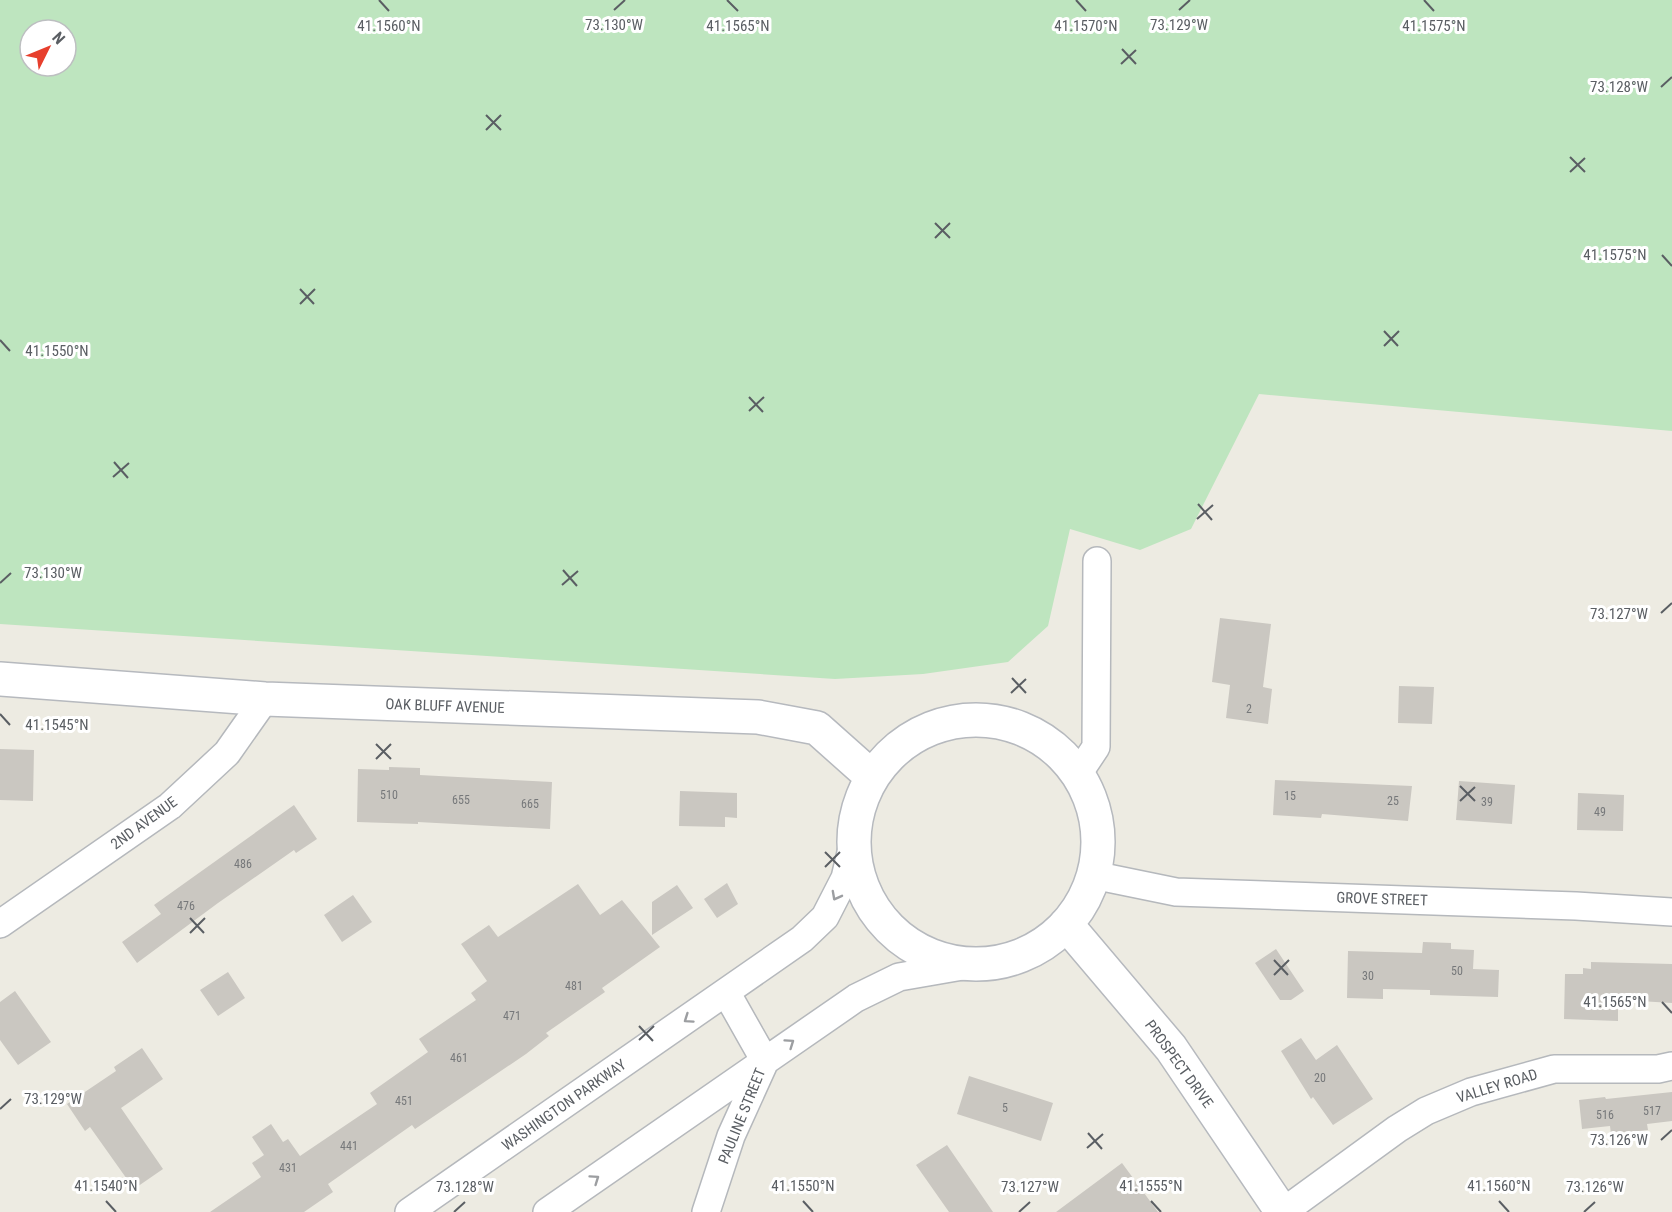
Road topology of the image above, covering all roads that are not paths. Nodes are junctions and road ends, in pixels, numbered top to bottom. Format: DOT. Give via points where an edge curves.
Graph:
graph roads {
  1 [pos="1097,561"];
  2 [pos="0,679"];
  3 [pos="265,699"];
  4 [pos="1078,774"];
  5 [pos="872,777"];
  6 [pos="854,840"];
  7 [pos="1093,875"];
  8 [pos="1672,912"];
  9 [pos="0,924"];
  10 [pos="1066,924"];
  11 [pos="974,964"];
  12 [pos="726,992"];
  13 [pos="765,1061"];
  14 [pos="1672,1066"];
  15 [pos="409,1212"];
  16 [pos="547,1212"];
  17 [pos="706,1212"];
  18 [pos="1283,1212"];
  1 -- 4 [label="street" via="1096,747"];
  2 -- 3 [label="main road, OAK BLUFF AVENUE"];
  3 -- 5 [label="main road, OAK BLUFF AVENUE" via="759,717 817,728"];
  3 -- 9 [label="street, 2ND AVENUE" via="227,753 170,806"];
  4 -- 5 [label="main road" via="1055,748 1025,730 991,720 957,721 923,731 894,750"];
  4 -- 7 [label="main road" via="1095,818 1098,841"];
  5 -- 6 [label="main road" via="858,807"];
  6 -- 11 [label="main road" via="862,887 888,927 927,954"];
  6 -- 12 [label="street, WASHINGTON PARKWAY, one-way" via="845,878 825,917 802,939"];
  7 -- 8 [label="street, GROVE STREET" via="1176,892"];
  7 -- 10 [label="main road"];
  10 -- 11 [label="main road" via="1040,946 1008,960"];
  10 -- 18 [label="main road, PROSPECT DRIVE" via="1171,1048"];
  13 -- 11 [label="street, one-way" via="856,998 898,977"];
  12 -- 13 [label="street, PAULINE STREET"];
  12 -- 15 [label="street, WASHINGTON PARKWAY, one-way"];
  16 -- 13 [label="street, one-way"];
  13 -- 17 [label="street, PAULINE STREET" via="731,1136"];
  14 -- 18 [label="street, VALLEY ROAD" via="1554,1069 1471,1092 1426,1111 1397,1129"];
}
